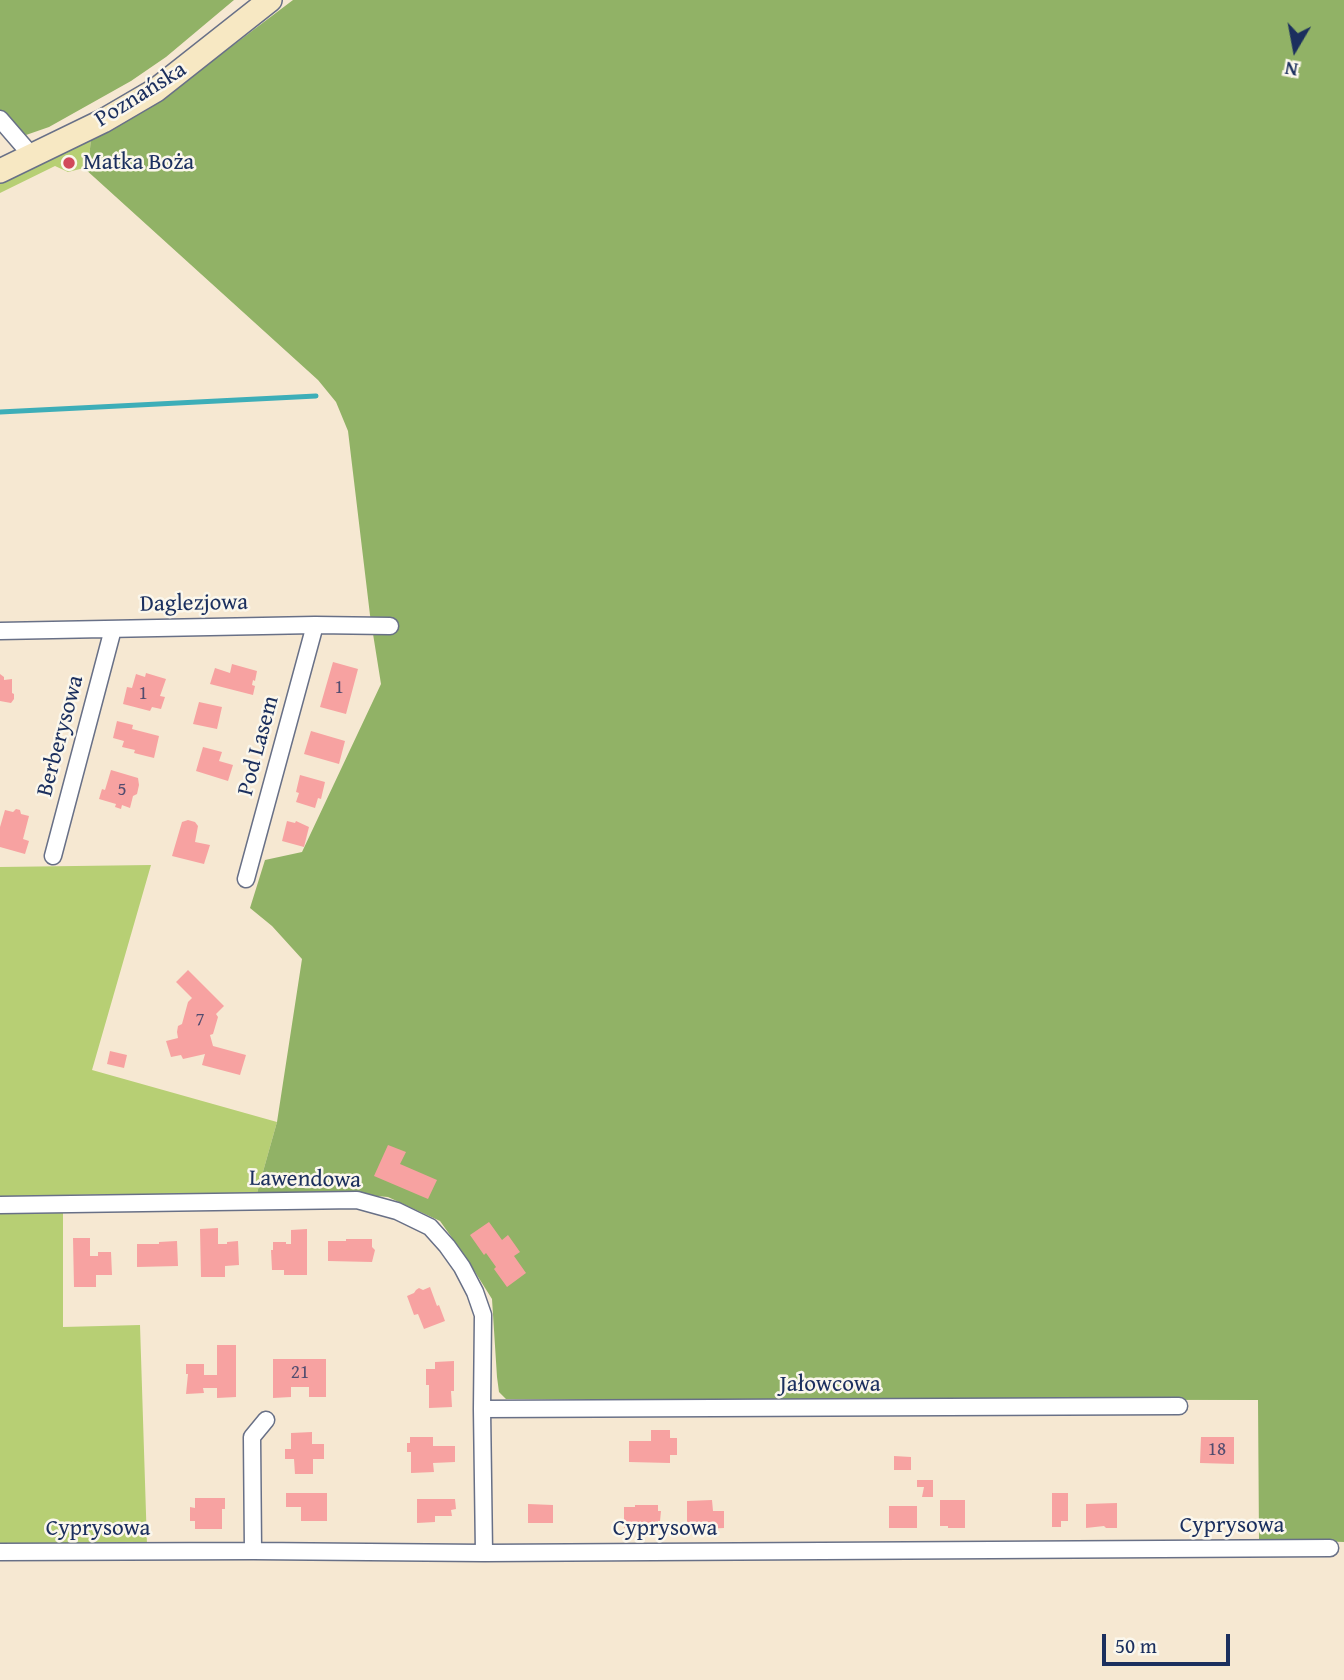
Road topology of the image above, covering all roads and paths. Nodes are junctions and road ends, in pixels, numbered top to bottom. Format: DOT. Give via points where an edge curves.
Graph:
graph roads {
  1 [pos="270,0"];
  2 [pos="0,119"];
  3 [pos="32,156"];
  4 [pos="0,171"];
  5 [pos="315,625"];
  6 [pos="390,626"];
  7 [pos="113,629"];
  8 [pos="0,631"];
  9 [pos="53,856"];
  10 [pos="246,879"];
  11 [pos="0,1205"];
  12 [pos="1179,1406"];
  13 [pos="482,1409"];
  14 [pos="266,1420"];
  15 [pos="1330,1548"];
  16 [pos="253,1551"];
  17 [pos="0,1552"];
  18 [pos="485,1553"];
  1 -- 3 [label="street, Poznańska" via="156,90"];
  2 -- 3 [label="street"];
  3 -- 4 [label="street, Poznańska"];
  5 -- 6 [label="street, Daglezjowa"];
  5 -- 7 [label="street, Daglezjowa"];
  5 -- 10 [label="street, Pod Lasem"];
  7 -- 8 [label="street, Daglezjowa"];
  7 -- 9 [label="street, Berberysowa"];
  11 -- 13 [label="street, Lawendowa" via="357,1200 397,1212 430,1227 462,1267 475,1292 482,1315"];
  12 -- 13 [label="street, Jałowcowa"];
  13 -- 18 [label="street, Lawendowa"];
  14 -- 16 [label="street" via="252,1437"];
  15 -- 18 [label="street, Cyprysowa"];
  16 -- 17 [label="street, Cyprysowa"];
  16 -- 18 [label="street, Cyprysowa"];
}
